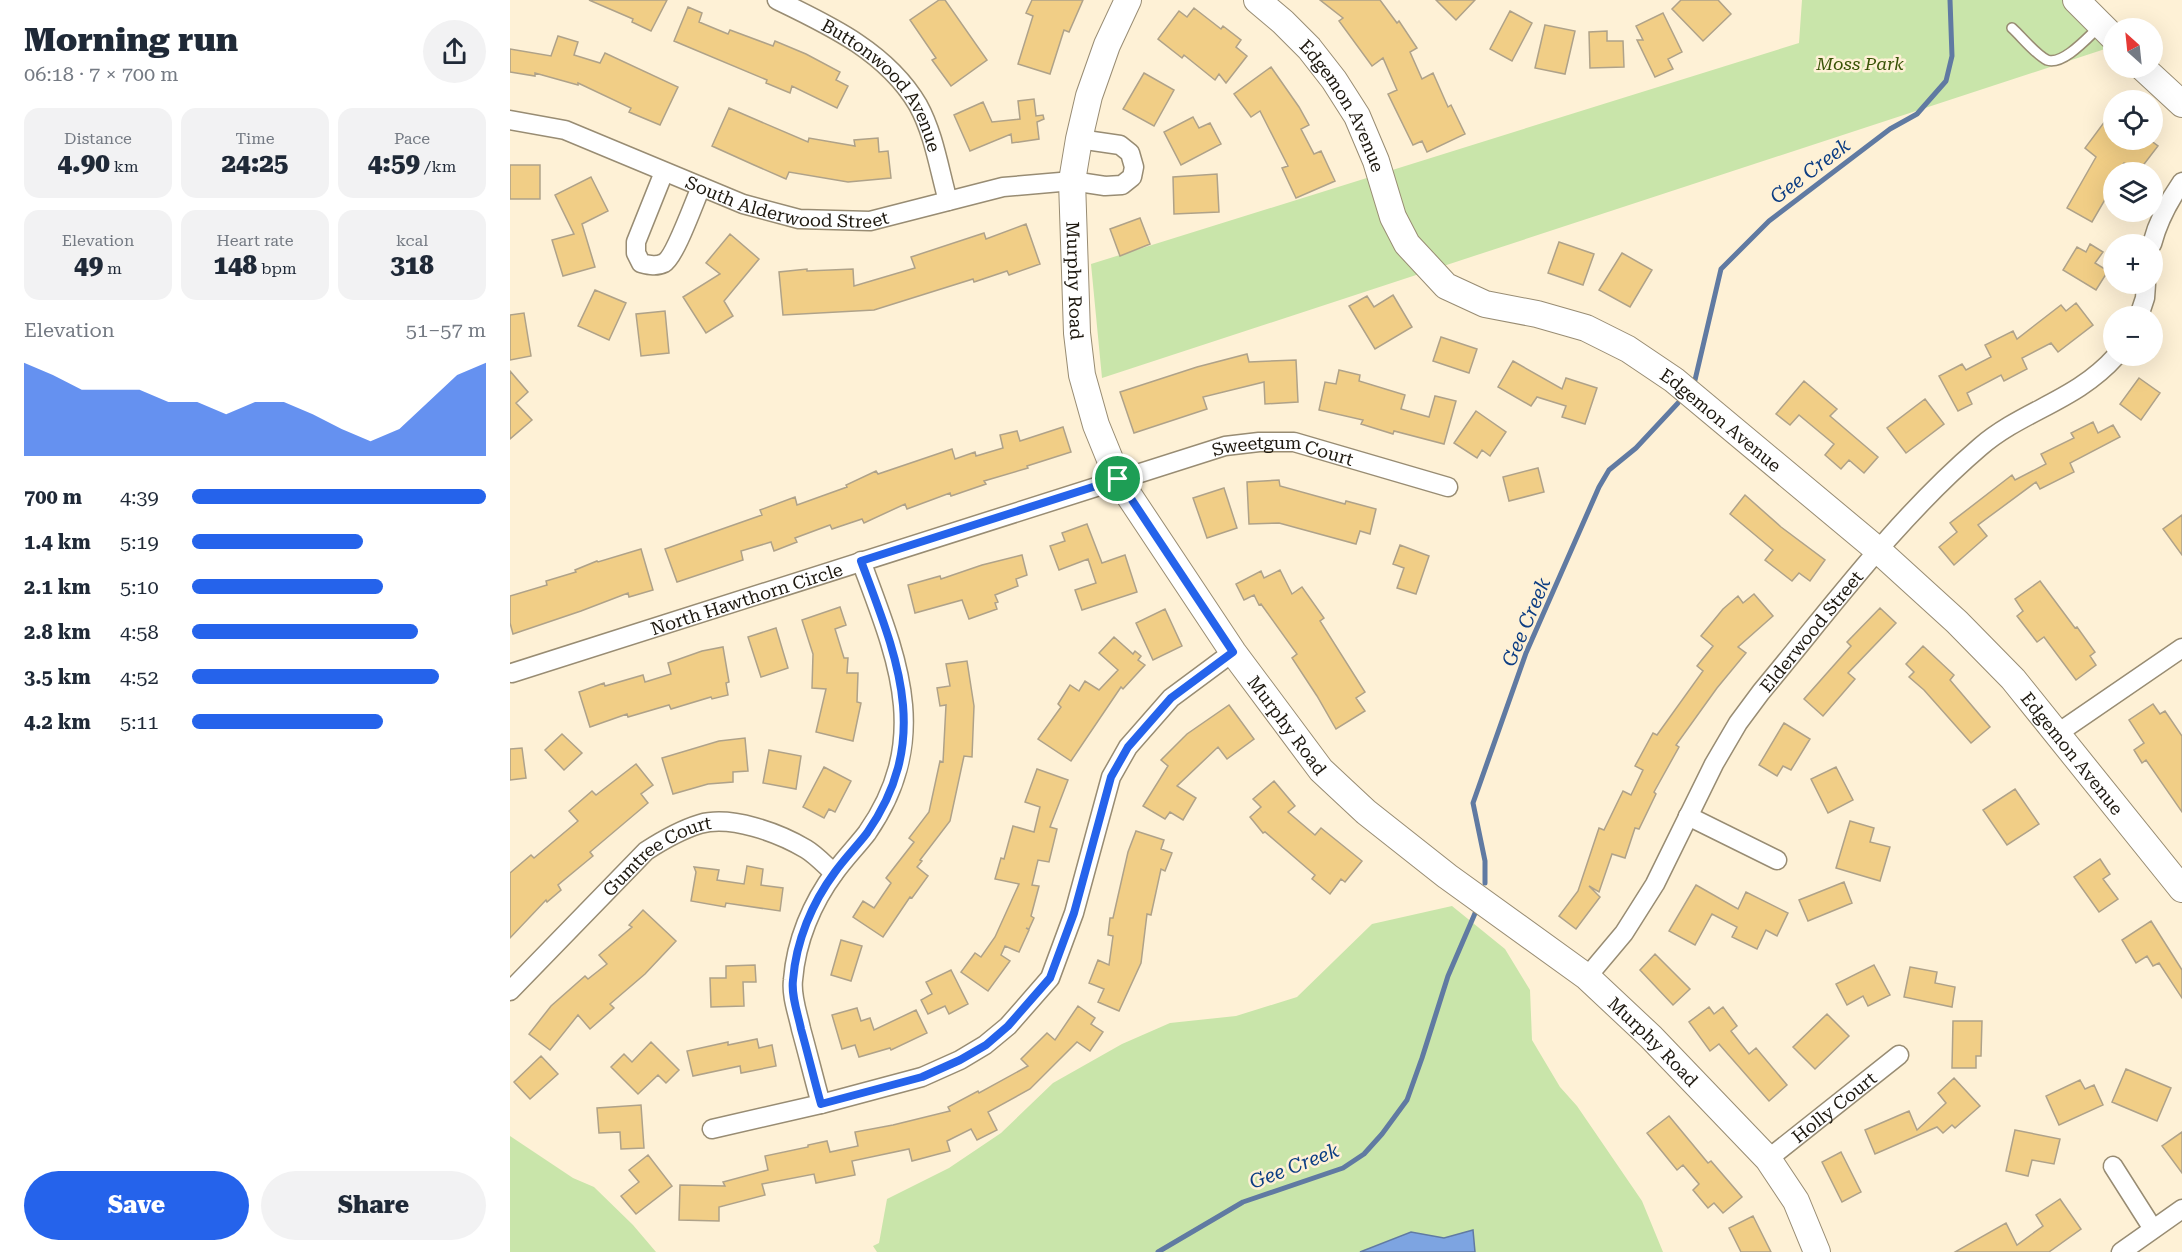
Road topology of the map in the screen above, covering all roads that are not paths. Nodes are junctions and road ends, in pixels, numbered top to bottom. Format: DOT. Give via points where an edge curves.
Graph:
graph roads {
  1 [pos="777,0"];
  2 [pos="1128,0"];
  3 [pos="1257,0"];
  4 [pos="2076,0"];
  5 [pos="2012,28"];
  6 [pos="2103,28"];
  7 [pos="2103,34"];
  8 [pos="2154,78"];
  9 [pos="2182,104"];
  10 [pos="510,120"];
  11 [pos="1079,139"];
  12 [pos="664,172"];
  13 [pos="1072,181"];
  14 [pos="2182,182"];
  15 [pos="701,187"];
  16 [pos="948,201"];
  17 [pos="2154,234"];
  18 [pos="2106,366"];
  19 [pos="1118,479"];
  20 [pos="1448,487"];
  21 [pos="1879,551"];
  22 [pos="861,561"];
  23 [pos="2182,648"];
  24 [pos="1233,652"];
  25 [pos="512,673"];
  26 [pos="2058,733"];
  27 [pos="1688,816"];
  28 [pos="1777,860"];
  29 [pos="834,873"];
  30 [pos="2182,889"];
  31 [pos="1587,977"];
  32 [pos="510,991"];
  33 [pos="1899,1055"];
  34 [pos="821,1104"];
  35 [pos="712,1129"];
  36 [pos="1768,1159"];
  37 [pos="2113,1166"];
  38 [pos="2182,1209"];
  39 [pos="2153,1229"];
  40 [pos="1817,1252"];
  41 [pos="2121,1252"];
  1 -- 16 [label="street, Buttonwood Avenue" via="828,24 888,69 917,104 928,128"];
  2 -- 11 [label="street, Murphy Road" via="1089,96"];
  3 -- 21 [label="street, Edgemon Avenue" via="1310,48 1334,80 1357,117 1376,160 1393,217 1407,244 1446,286 1485,304 1586,328 1628,350 1674,380"];
  4 -- 6 [label="street"];
  5 -- 7 [label="lane" via="2046,59 2054,61"];
  8 -- 9 [label="street"];
  10 -- 12 [label="street, South Alderwood Street" via="565,130"];
  11 -- 13 [label="street, Murphy Road"];
  11 -- 13 [label="street, South Alderwood Street" via="1120,145 1130,153 1134,166 1132,177 1122,185"];
  12 -- 15 [label="street, South Alderwood Street"];
  12 -- 15 [label="street" via="636,242 641,263 665,263 673,253"];
  13 -- 16 [label="street, South Alderwood Street" via="1003,187"];
  13 -- 19 [label="street, Murphy Road" via="1077,333 1083,375 1096,425"];
  14 -- 17 [label="street" via="2169,199"];
  15 -- 16 [label="street, South Alderwood Street" via="780,215 816,220 870,221"];
  18 -- 21 [label="street, Elderwood Street" via="2069,395 1982,445 1913,510"];
  19 -- 20 [label="street, Sweetgum Court" via="1225,446 1294,442"];
  19 -- 22 [label="street, North Hawthorn Circle"];
  19 -- 24 [label="street, Murphy Road"];
  21 -- 26 [label="street, Edgemon Avenue" via="1957,622"];
  21 -- 27 [label="street, Elderwood Street" via="1738,723"];
  22 -- 25 [label="street, North Hawthorn Circle"];
  22 -- 29 [label="street" via="894,650 905,731 885,803 867,833"];
  23 -- 26 [label="street"];
  24 -- 31 [label="street, Murphy Road" via="1321,770 1366,812"];
  24 -- 34 [label="street" via="1171,698 1128,747 1111,777 1074,913 1050,978 1008,1026 986,1045 922,1077"];
  26 -- 30 [label="street, Edgemon Avenue"];
  27 -- 28 [label="street"];
  27 -- 31 [label="street, Elderwood Street" via="1655,884 1624,933"];
  29 -- 32 [label="street, Gumtree Court" via="808,850 765,830 730,823 702,823 646,851"];
  29 -- 34 [label="street" via="802,934 792,982"];
  31 -- 36 [label="street, Murphy Road" via="1651,1037"];
  33 -- 36 [label="street, Holly Court"];
  34 -- 35 [label="street"];
  36 -- 40 [label="street, Murphy Road" via="1796,1201"];
  37 -- 39 [label="street"];
  38 -- 39 [label="street"];
  39 -- 41 [label="street"];
}
